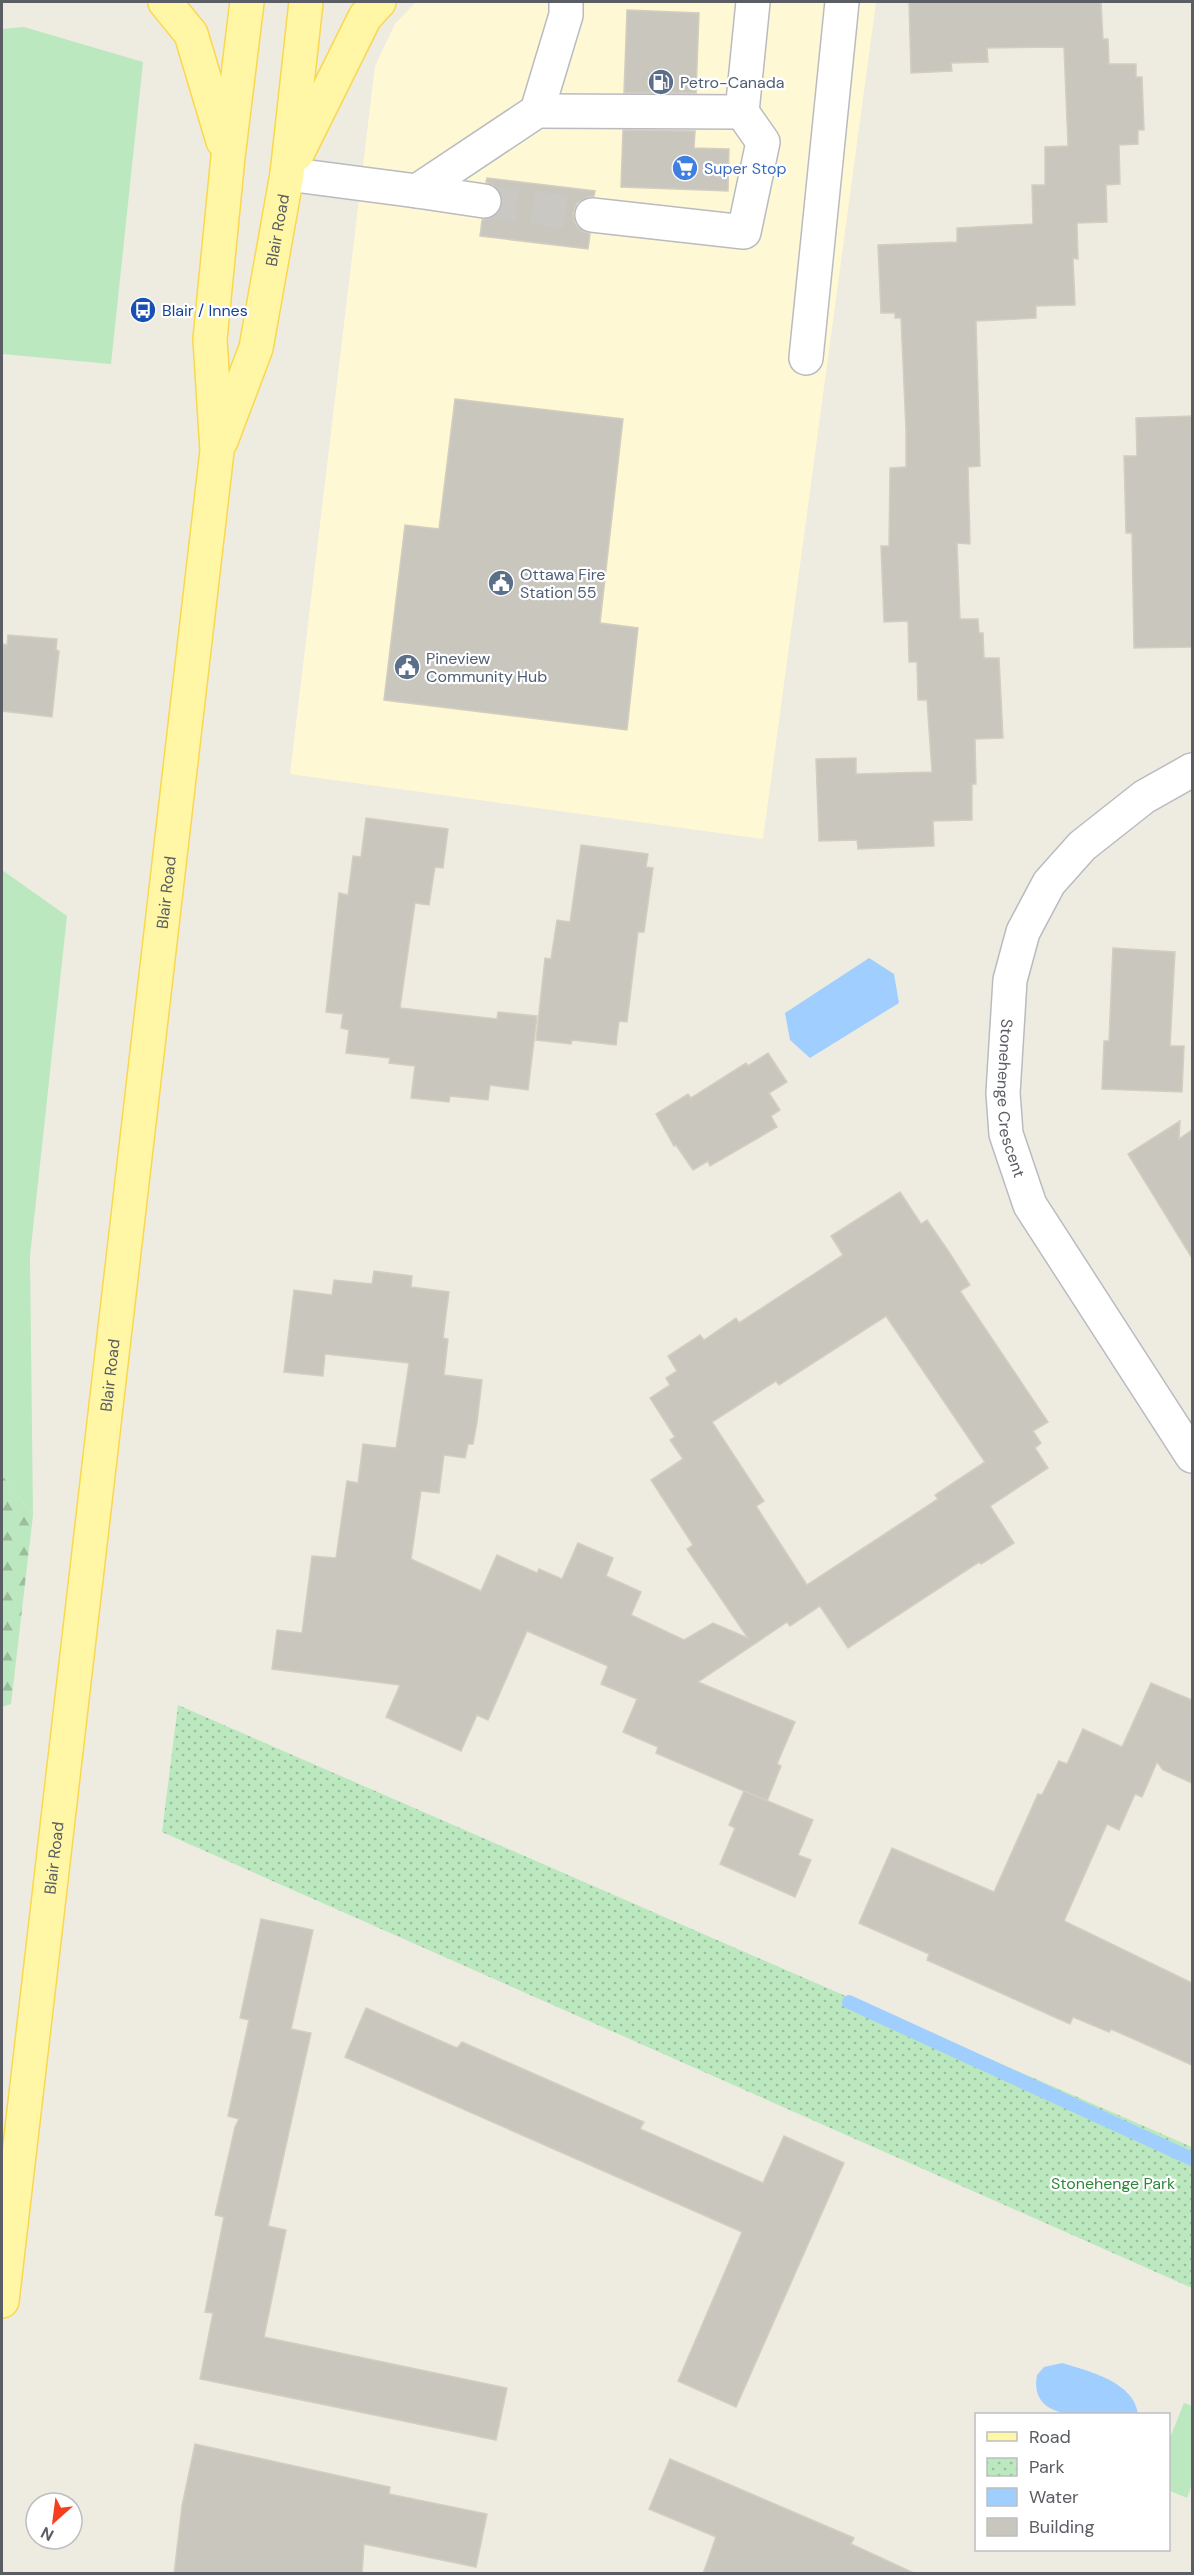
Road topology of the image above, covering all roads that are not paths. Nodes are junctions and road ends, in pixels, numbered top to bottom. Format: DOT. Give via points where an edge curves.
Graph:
graph roads {
  1 [pos="165,2"];
  2 [pos="247,2"];
  3 [pos="306,2"];
  4 [pos="380,2"];
  5 [pos="566,2"];
  6 [pos="753,2"];
  7 [pos="842,2"];
  8 [pos="537,111"];
  9 [pos="742,112"];
  10 [pos="228,157"];
  11 [pos="287,174"];
  12 [pos="417,191"];
  13 [pos="484,201"];
  14 [pos="592,215"];
  15 [pos="806,358"];
  16 [pos="218,451"];
  17 [pos="1192,770"];
  18 [pos="1192,1456"];
  19 [pos="2,2301"];
  1 -- 10 [label="main road" via="191,34"];
  2 -- 10 [label="main road, Blair Road"];
  3 -- 11 [label="main road, Blair Road"];
  4 -- 11 [label="main road" via="365,17"];
  5 -- 8 [label="street" via="566,15"];
  6 -- 9 [label="street"];
  7 -- 15 [label="street"];
  8 -- 9 [label="street"];
  8 -- 12 [label="street"];
  9 -- 14 [label="street" via="763,142 744,232"];
  10 -- 16 [label="main road, Blair Road" via="210,339"];
  11 -- 12 [label="street"];
  11 -- 16 [label="main road, Blair Road" via="256,348"];
  12 -- 13 [label="street"];
  16 -- 19 [label="main road, Blair Road"];
  17 -- 18 [label="street, Stonehenge Crescent" via="1144,797 1082,846 1049,883 1023,932 1010,980 1003,1092 1006,1134 1030,1205"];
}
